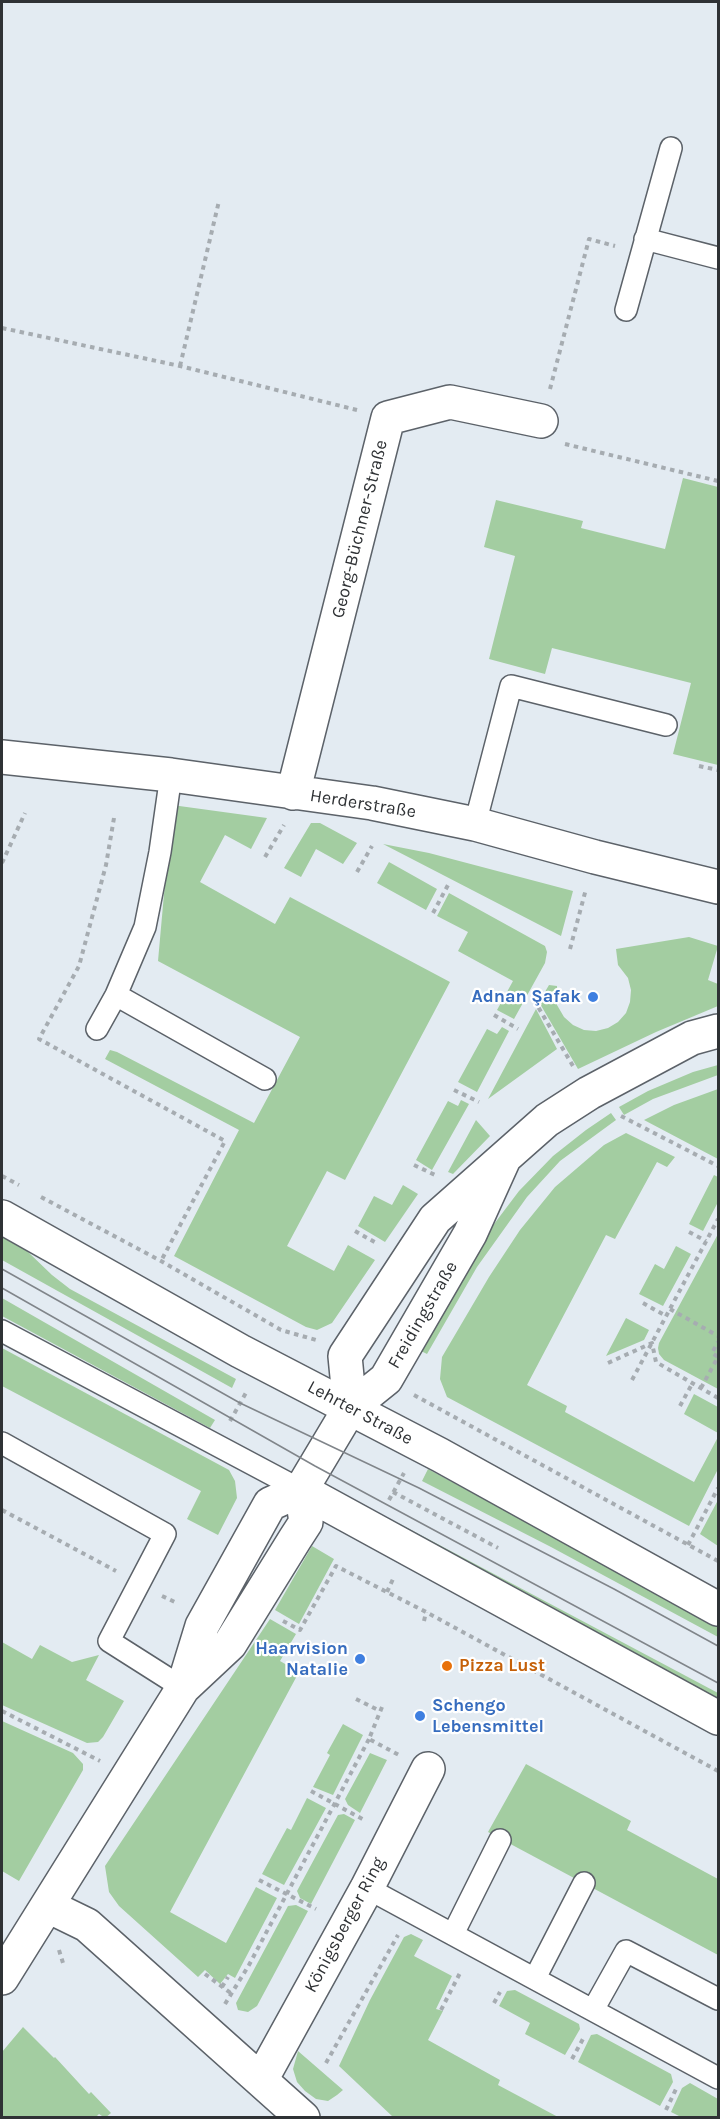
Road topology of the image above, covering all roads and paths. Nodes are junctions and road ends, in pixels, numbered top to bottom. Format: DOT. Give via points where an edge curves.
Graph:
graph roads {
  1 [pos="671,148"];
  2 [pos="219,201"];
  3 [pos="589,239"];
  4 [pos="645,239"];
  5 [pos="718,258"];
  6 [pos="626,310"];
  7 [pos="2,328"];
  8 [pos="180,366"];
  9 [pos="388,418"];
  10 [pos="541,421"];
  11 [pos="718,481"];
  12 [pos="666,725"];
  13 [pos="2,757"];
  14 [pos="699,766"];
  15 [pos="718,770"];
  16 [pos="171,775"];
  17 [pos="293,793"];
  18 [pos="25,813"];
  19 [pos="114,818"];
  20 [pos="475,824"];
  21 [pos="372,846"];
  22 [pos="595,857"];
  23 [pos="2,863"];
  24 [pos="357,872"];
  25 [pos="448,885"];
  26 [pos="718,887"];
  27 [pos="433,913"];
  28 [pos="570,949"];
  29 [pos="116,995"];
  30 [pos="534,1000"];
  31 [pos="494,1015"];
  32 [pos="97,1029"];
  33 [pos="518,1029"];
  34 [pos="718,1031"];
  35 [pos="265,1079"];
  36 [pos="454,1090"];
  37 [pos="589,1093"];
  38 [pos="479,1102"];
  39 [pos="503,1161"];
  40 [pos="414,1166"];
  41 [pos="718,1166"];
  42 [pos="2,1176"];
  43 [pos="438,1177"];
  44 [pos="21,1186"];
  45 [pos="32,1192"];
  46 [pos="2,1217"];
  47 [pos="718,1219"];
  48 [pos="355,1231"];
  49 [pos="689,1232"];
  50 [pos="706,1241"];
  51 [pos="381,1246"];
  52 [pos="161,1261"];
  53 [pos="643,1303"];
  54 [pos="670,1309"];
  55 [pos="666,1316"];
  56 [pos="2,1331"];
  57 [pos="718,1336"];
  58 [pos="718,1342"];
  59 [pos="652,1343"];
  60 [pos="345,1356"];
  61 [pos="608,1363"];
  62 [pos="386,1379"];
  63 [pos="632,1380"];
  64 [pos="692,1384"];
  65 [pos="700,1388"];
  66 [pos="718,1398"];
  67 [pos="680,1406"];
  68 [pos="350,1408"];
  69 [pos="2,1443"];
  70 [pos="718,1488"];
  71 [pos="301,1490"];
  72 [pos="393,1492"];
  73 [pos="2,1510"];
  74 [pos="688,1545"];
  75 [pos="498,1548"];
  76 [pos="718,1562"];
  77 [pos="139,1584"];
  78 [pos="179,1604"];
  79 [pos="718,1609"];
  80 [pos="426,1612"];
  81 [pos="424,1621"];
  82 [pos="300,1630"];
  83 [pos="183,1688"];
  84 [pos="356,1699"];
  85 [pos="2,1711"];
  86 [pos="718,1718"];
  87 [pos="369,1739"];
  88 [pos="428,1769"];
  89 [pos="718,1771"];
  90 [pos="125,1778"];
  91 [pos="310,1791"];
  92 [pos="335,1804"];
  93 [pos="393,1835"];
  94 [pos="500,1840"];
  95 [pos="259,1880"];
  96 [pos="584,1883"];
  97 [pos="367,1888"];
  98 [pos="286,1894"];
  99 [pos="48,1906"];
  100 [pos="346,1924"];
  101 [pos="403,1926"];
  102 [pos="453,1934"];
  103 [pos="462,1970"];
  104 [pos="205,1974"];
  105 [pos="2,1977"];
  106 [pos="228,1977"];
  107 [pos="535,1978"];
  108 [pos="222,1987"];
  109 [pos="232,1994"];
  110 [pos="718,2000"];
  111 [pos="223,2007"];
  112 [pos="441,2010"];
  113 [pos="593,2010"];
  114 [pos="585,2034"];
  115 [pos="572,2059"];
  116 [pos="326,2063"];
  117 [pos="718,2078"];
  118 [pos="261,2080"];
  119 [pos="678,2084"];
  120 [pos="666,2110"];
  121 [pos="296,2115"];
  1 -- 4 [label="lane"];
  2 -- 8 [label="path"];
  3 -- 10 [label="path"];
  4 -- 5 [label="lane"];
  4 -- 6 [label="lane"];
  7 -- 8 [label="path"];
  8 -- 9 [label="path"];
  9 -- 10 [label="street, Georg-Büchner-Straße" via="450,402"];
  9 -- 17 [label="street, Georg-Büchner-Straße"];
  10 -- 11 [label="path" via="536,437"];
  12 -- 20 [label="lane" via="511,686"];
  13 -- 16 [label="street, Herderstraße"];
  14 -- 15 [label="path"];
  16 -- 17 [label="street, Herderstraße"];
  16 -- 29 [label="lane" via="145,927"];
  17 -- 20 [label="street, Herderstraße" via="372,803"];
  18 -- 23 [label="path"];
  19 -- 52 [label="path" via="106,865 79,966 39,1039 225,1141"];
  20 -- 22 [label="street, Herderstraße"];
  21 -- 24 [label="path"];
  22 -- 26 [label="street, Herderstraße"];
  22 -- 28 [label="path"];
  25 -- 27 [label="path"];
  29 -- 32 [label="lane"];
  29 -- 35 [label="lane"];
  30 -- 37 [label="path"];
  31 -- 33 [label="path"];
  34 -- 37 [label="street, Freidingstraße" via="692,1038"];
  36 -- 38 [label="path"];
  37 -- 39 [label="street, Freidingstraße" via="547,1120"];
  37 -- 41 [label="path" via="628,1121"];
  39 -- 60 [label="street, Freidingstraße" via="435,1219"];
  39 -- 62 [label="street, Freidingstraße" via="470,1234"];
  40 -- 43 [label="path"];
  42 -- 44 [label="path"];
  45 -- 52 [label="path"];
  46 -- 68 [label="street, Lehrter Straße"];
  47 -- 50 [label="path"];
  48 -- 51 [label="path"];
  49 -- 50 [label="path"];
  50 -- 54 [label="path"];
  52 -- 60 [label="path" via="280,1330 315,1339"];
  53 -- 55 [label="path"];
  54 -- 55 [label="path"];
  54 -- 57 [label="path"];
  55 -- 59 [label="path"];
  56 -- 71 [label="lane"];
  58 -- 65 [label="path" via="712,1353 718,1357"];
  59 -- 61 [label="path"];
  59 -- 63 [label="path"];
  59 -- 64 [label="path" via="656,1362"];
  60 -- 68 [label="street"];
  62 -- 68 [label="street, Freidingstraße"];
  62 -- 74 [label="path"];
  64 -- 65 [label="path"];
  64 -- 67 [label="path"];
  65 -- 66 [label="path"];
  68 -- 71 [label="street"];
  68 -- 79 [label="street, Lehrter Straße"];
  69 -- 77 [label="lane" via="165,1534"];
  70 -- 74 [label="path"];
  71 -- 83 [label="street" via="306,1522 230,1644"];
  71 -- 86 [label="street"];
  72 -- 75 [label="path"];
  73 -- 77 [label="path"];
  74 -- 76 [label="path"];
  77 -- 78 [label="path"];
  77 -- 83 [label="lane" via="109,1641"];
  80 -- 81 [label="path"];
  80 -- 82 [label="path" via="336,1566"];
  80 -- 89 [label="path"];
  83 -- 90 [label="street"];
  84 -- 87 [label="path" via="381,1709"];
  85 -- 90 [label="path" via="79,1749"];
  87 -- 88 [label="path"];
  87 -- 92 [label="path"];
  88 -- 93 [label="street, Königsberger Ring"];
  90 -- 99 [label="street"];
  91 -- 92 [label="path"];
  92 -- 93 [label="path"];
  92 -- 98 [label="path"];
  93 -- 97 [label="street, Königsberger Ring"];
  94 -- 102 [label="lane"];
  95 -- 98 [label="path"];
  96 -- 107 [label="lane"];
  97 -- 100 [label="street, Königsberger Ring"];
  97 -- 102 [label="lane"];
  98 -- 100 [label="path"];
  98 -- 109 [label="path"];
  99 -- 105 [label="street"];
  99 -- 118 [label="street" via="87,1925"];
  100 -- 118 [label="street, Königsberger Ring"];
  101 -- 116 [label="path"];
  102 -- 107 [label="lane"];
  103 -- 112 [label="path"];
  104 -- 108 [label="path"];
  106 -- 108 [label="path"];
  107 -- 113 [label="lane"];
  108 -- 109 [label="path"];
  109 -- 111 [label="path"];
  110 -- 113 [label="lane" via="626,1951"];
  113 -- 117 [label="lane"];
  114 -- 115 [label="path"];
  118 -- 121 [label="street"];
  119 -- 120 [label="path"];
}
